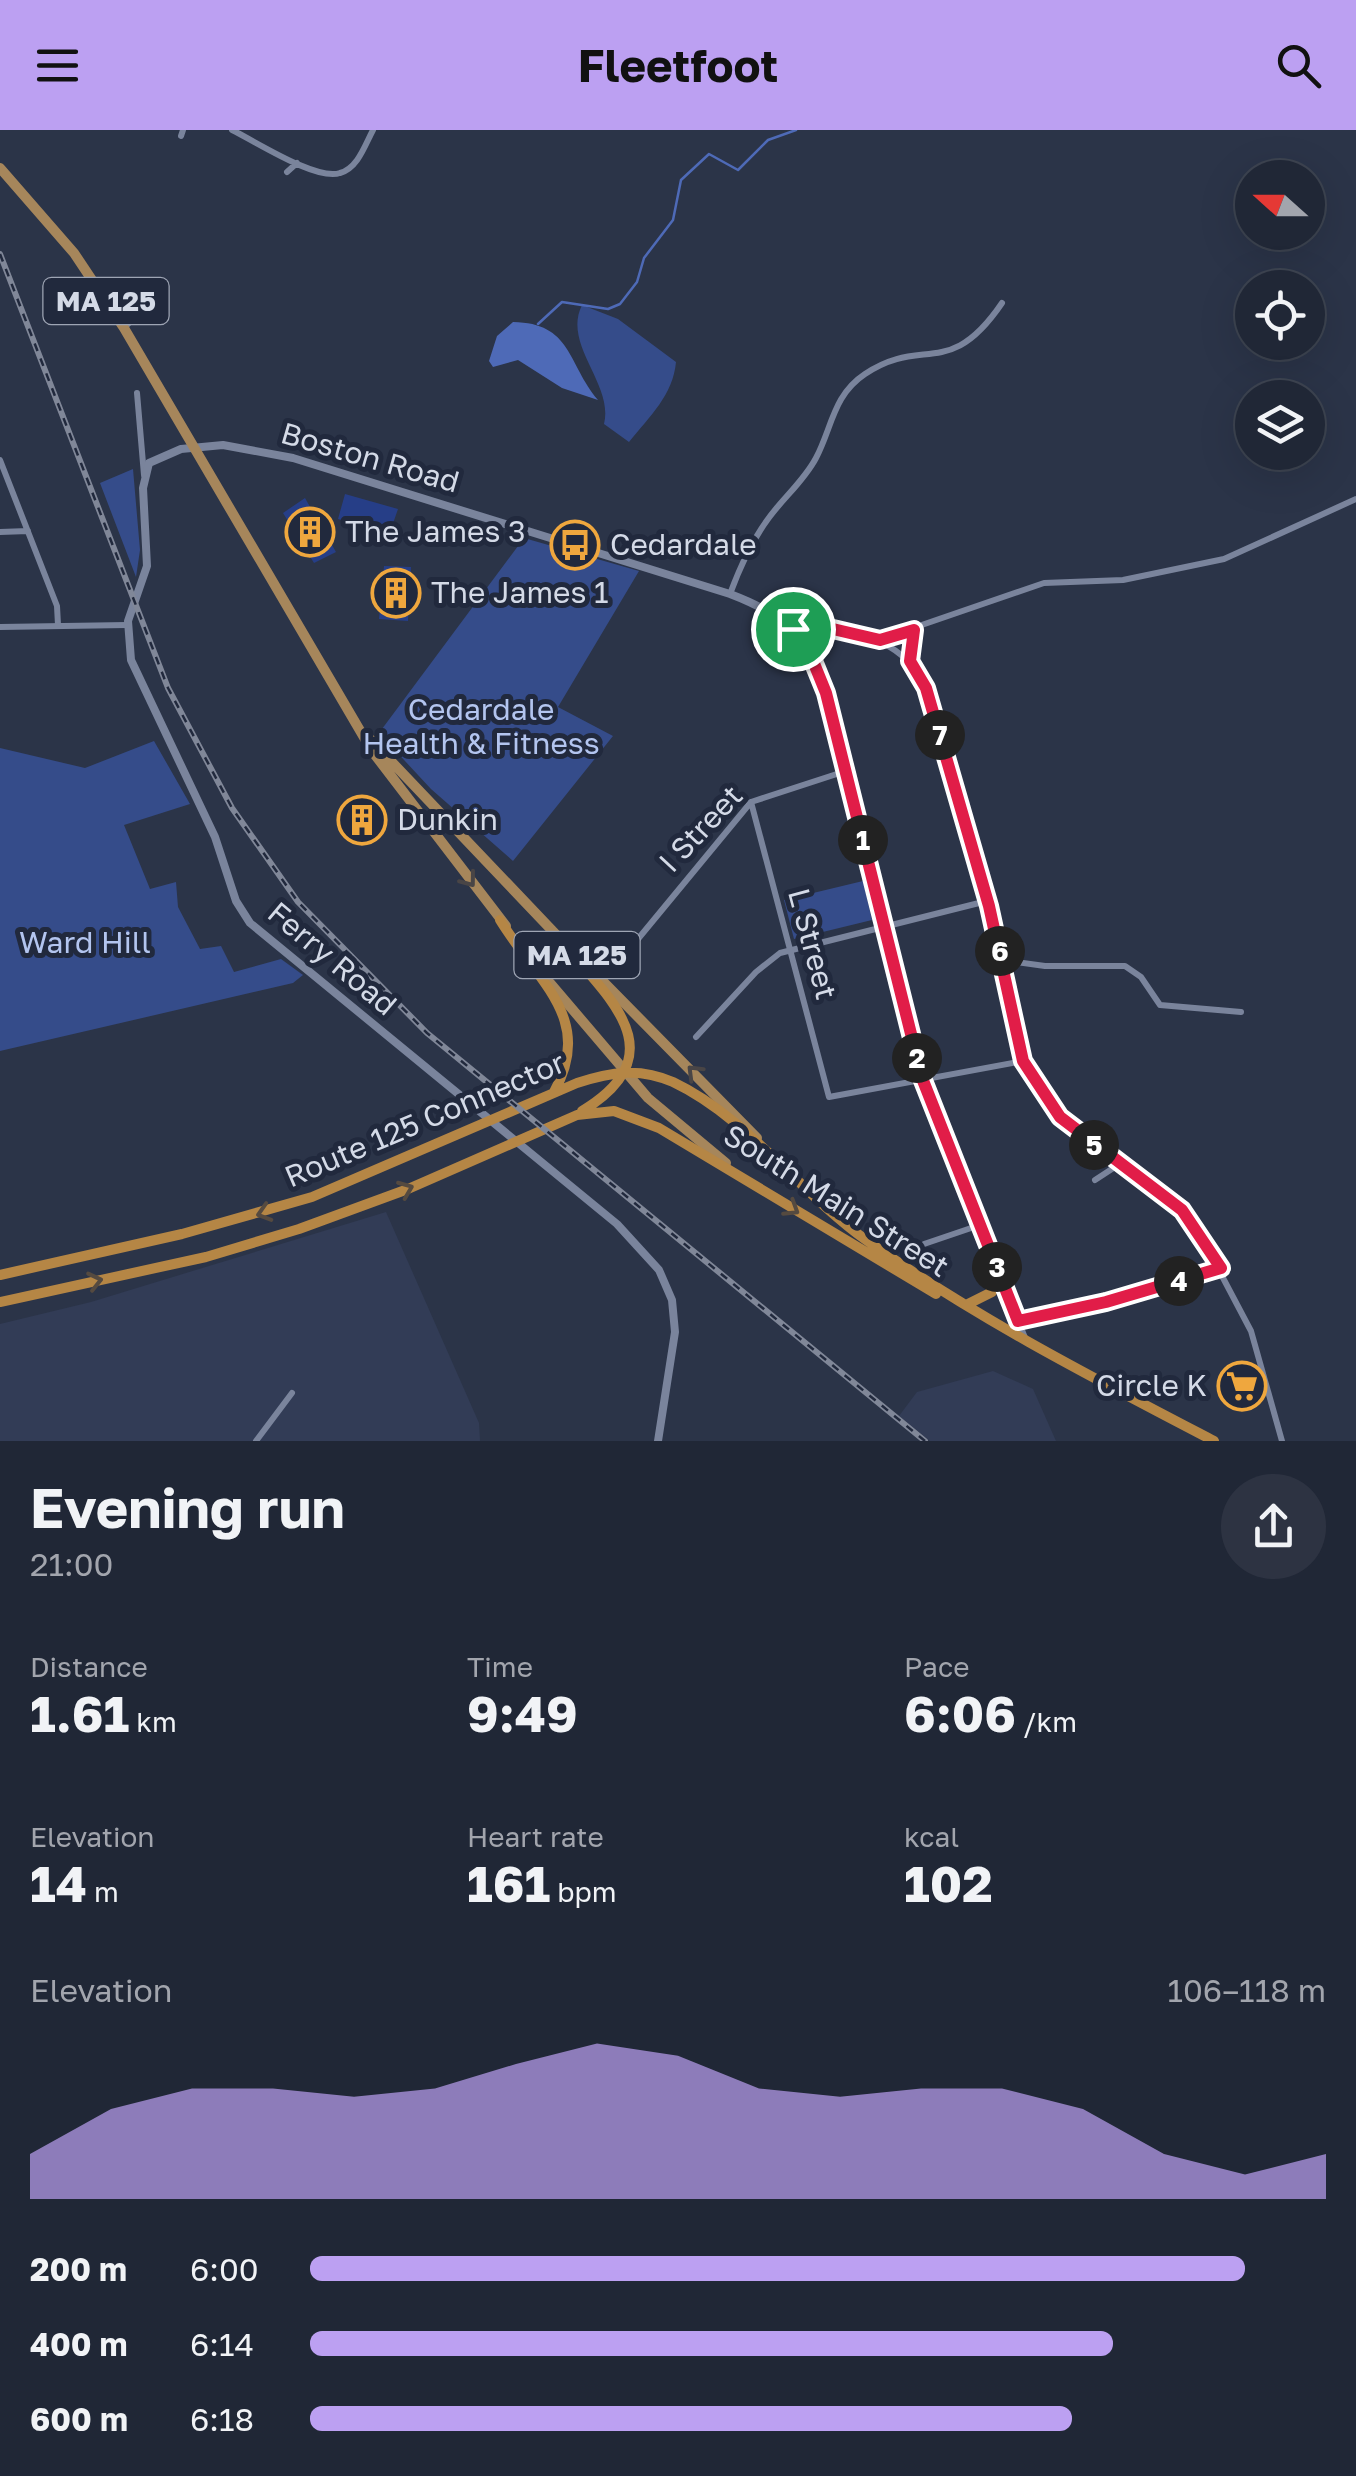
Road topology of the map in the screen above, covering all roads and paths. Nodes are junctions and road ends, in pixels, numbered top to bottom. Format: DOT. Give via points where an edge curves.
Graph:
graph roads {
  1 [pos="372,130"];
  2 [pos="235,131"];
  3 [pos="298,163"];
  4 [pos="0,168"];
  5 [pos="286,172"];
  6 [pos="142,296"];
  7 [pos="1002,303"];
  8 [pos="124,328"];
  9 [pos="137,392"];
  10 [pos="193,447"];
  11 [pos="0,460"];
  12 [pos="144,476"];
  13 [pos="1356,499"];
  14 [pos="28,531"];
  15 [pos="0,532"];
  16 [pos="730,594"];
  17 [pos="127,623"];
  18 [pos="58,626"];
  19 [pos="0,627"];
  20 [pos="793,629"];
  21 [pos="914,630"];
  22 [pos="880,640"];
  23 [pos="910,661"];
  24 [pos="365,738"];
  25 [pos="846,771"];
  26 [pos="751,802"];
  27 [pos="987,901"];
  28 [pos="500,920"];
  29 [pos="884,926"];
  30 [pos="560,939"];
  31 [pos="790,949"];
  32 [pos="1002,960"];
  33 [pos="619,962"];
  34 [pos="1241,1012"];
  35 [pos="696,1037"];
  36 [pos="1023,1061"];
  37 [pos="624,1071"];
  38 [pos="922,1078"];
  39 [pos="554,1092"];
  40 [pos="577,1114"];
  41 [pos="1121,1163"];
  42 [pos="784,1170"];
  43 [pos="742,1178"];
  44 [pos="1096,1180"];
  45 [pos="980,1225"];
  46 [pos="924,1244"];
  47 [pos="1221,1268"];
  48 [pos="1000,1274"];
  49 [pos="0,1275"];
  50 [pos="0,1302"];
  51 [pos="966,1306"];
  52 [pos="990,1321"];
  53 [pos="1018,1321"];
  54 [pos="1026,1342"];
  55 [pos="292,1393"];
  56 [pos="657,1440"];
  57 [pos="256,1441"];
  58 [pos="1214,1441"];
  59 [pos="1282,1441"];
  1 -- 3 [label="street" via="358,159 342,173"];
  2 -- 3 [label="street"];
  3 -- 5 [label="street"];
  4 -- 8 [label="main road, South Main Street / MA 125" via="74,252"];
  6 -- 8 [label="street" via="138,314"];
  7 -- 16 [label="street" via="965,344 886,363 844,393 817,457 757,534"];
  8 -- 10 [label="main road, South Main Street / MA 125"];
  9 -- 12 [label="street"];
  10 -- 12 [label="street" via="154,458"];
  10 -- 16 [label="street, Boston Road" via="245,447 293,458"];
  10 -- 24 [label="main road, South Main Street / MA 125"];
  11 -- 14 [label="street"];
  12 -- 17 [label="street" via="147,566"];
  13 -- 21 [label="street" via="1224,559 1123,580 1044,582"];
  14 -- 15 [label="street"];
  14 -- 18 [label="street" via="57,606"];
  16 -- 20 [label="street, Boston Road"];
  17 -- 18 [label="street"];
  17 -- 56 [label="street, Ferry Road" via="138,678 250,923 618,1224 659,1270 672,1300 674,1332"];
  18 -- 19 [label="street"];
  20 -- 22 [label="street" via="820,626"];
  20 -- 25 [label="street" via="817,668"];
  21 -- 22 [label="street"];
  21 -- 23 [label="street"];
  22 -- 23 [label="street"];
  23 -- 27 [label="street" via="926,688"];
  24 -- 28 [label="main road, South Main Street / MA 125, one-way"];
  24 -- 30 [label="main road, South Main Street / MA 125"];
  25 -- 26 [label="street, I Street"];
  25 -- 29 [label="street"];
  26 -- 31 [label="street, L Street"];
  26 -- 33 [label="street, I Street"];
  27 -- 29 [label="street"];
  27 -- 32 [label="street"];
  28 -- 37 [label="main road, South Main Street / MA 125"];
  28 -- 39 [label="highway" via="570,1031 570,1060"];
  29 -- 31 [label="street"];
  29 -- 38 [label="street"];
  30 -- 37 [label="highway" via="623,1016 631,1042"];
  42 -- 30 [label="main road, South Main Street / MA 125, one-way"];
  31 -- 35 [label="street" via="756,972"];
  31 -- 38 [label="street, L Street" via="829,1096"];
  32 -- 34 [label="street" via="1125,966 1160,1005"];
  32 -- 36 [label="street"];
  36 -- 38 [label="street"];
  36 -- 41 [label="street" via="1060,1117"];
  37 -- 39 [label="highway, Route 125 Connector"];
  37 -- 40 [label="highway" via="607,1095"];
  37 -- 42 [label="highway" via="690,1091"];
  37 -- 43 [label="main road, South Main Street / MA 125" via="671,1121"];
  38 -- 45 [label="street"];
  39 -- 49 [label="highway, Route 125 Connector, one-way" via="362,1179 257,1215"];
  40 -- 43 [label="highway, Route 125 Connector" via="614,1111 638,1118"];
  50 -- 40 [label="highway, Route 125 Connector, one-way" via="299,1229"];
  41 -- 44 [label="street"];
  41 -- 47 [label="street" via="1182,1210"];
  42 -- 51 [label="highway, South Main Street / MA 125" via="865,1239"];
  43 -- 52 [label="highway, South Main Street / MA 125, one-way"];
  45 -- 46 [label="street"];
  45 -- 48 [label="street"];
  47 -- 53 [label="street"];
  47 -- 59 [label="street" via="1250,1331"];
  48 -- 51 [label="highway" via="992,1292"];
  48 -- 53 [label="street"];
  51 -- 52 [label="highway, South Main Street / MA 125"];
  52 -- 54 [label="highway, South Main Street / MA 125"];
  53 -- 54 [label="street"];
  54 -- 58 [label="highway, MA 125"];
  55 -- 57 [label="street"];
}
